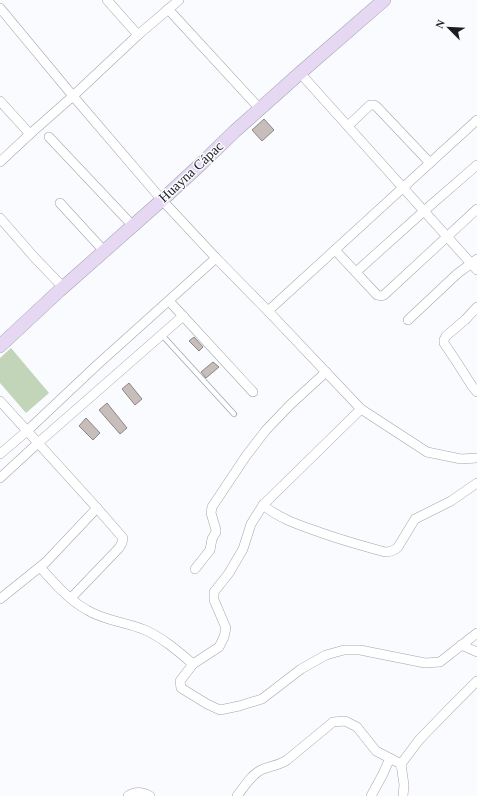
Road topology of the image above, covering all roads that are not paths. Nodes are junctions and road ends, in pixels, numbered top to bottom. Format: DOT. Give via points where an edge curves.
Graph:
graph roads {
  1 [pos="107,0"];
  2 [pos="179,0"];
  3 [pos="384,0"];
  4 [pos="0,8"];
  5 [pos="168,9"];
  6 [pos="138,35"];
  7 [pos="300,73"];
  8 [pos="73,96"];
  9 [pos="0,101"];
  10 [pos="260,109"];
  11 [pos="477,120"];
  12 [pos="348,126"];
  13 [pos="30,134"];
  14 [pos="49,137"];
  15 [pos="0,162"];
  16 [pos="430,163"];
  17 [pos="477,165"];
  18 [pos="403,187"];
  19 [pos="162,200"];
  20 [pos="60,203"];
  21 [pos="477,209"];
  22 [pos="424,211"];
  23 [pos="0,218"];
  24 [pos="133,226"];
  25 [pos="447,236"];
  26 [pos="335,250"];
  27 [pos="104,251"];
  28 [pos="216,258"];
  29 [pos="475,264"];
  30 [pos="356,272"];
  31 [pos="63,287"];
  32 [pos="169,300"];
  33 [pos="477,306"];
  34 [pos="268,311"];
  35 [pos="183,316"];
  36 [pos="408,320"];
  37 [pos="162,335"];
  38 [pos="0,346"];
  39 [pos="326,372"];
  40 [pos="253,392"];
  41 [pos="477,392"];
  42 [pos="0,401"];
  43 [pos="361,409"];
  44 [pos="234,414"];
  45 [pos="27,431"];
  46 [pos="38,443"];
  47 [pos="0,454"];
  48 [pos="477,458"];
  49 [pos="0,478"];
  50 [pos="477,483"];
  51 [pos="263,505"];
  52 [pos="97,508"];
  53 [pos="40,567"];
  54 [pos="195,569"];
  55 [pos="71,598"];
  56 [pos="0,599"];
  57 [pos="477,634"];
  58 [pos="461,645"];
  59 [pos="477,652"];
  60 [pos="193,664"];
  61 [pos="477,682"];
  62 [pos="390,758"];
  63 [pos="401,764"];
  64 [pos="128,796"];
  65 [pos="150,796"];
  66 [pos="237,796"];
  67 [pos="371,796"];
  68 [pos="403,796"];
  1 -- 6 [label="street"];
  2 -- 5 [label="street"];
  3 -- 7 [label="street, Huayna Cápac"];
  4 -- 8 [label="street"];
  5 -- 6 [label="street"];
  5 -- 10 [label="street"];
  6 -- 8 [label="street"];
  7 -- 10 [label="street, Huayna Cápac"];
  7 -- 12 [label="street"];
  8 -- 13 [label="street"];
  8 -- 19 [label="street"];
  9 -- 13 [label="street"];
  10 -- 19 [label="street, Huayna Cápac"];
  11 -- 16 [label="street"];
  12 -- 16 [label="street" via="370,105 374,105"];
  12 -- 18 [label="street"];
  13 -- 15 [label="street"];
  14 -- 24 [label="street"];
  16 -- 18 [label="street"];
  17 -- 22 [label="street"];
  18 -- 22 [label="street"];
  18 -- 26 [label="street"];
  19 -- 24 [label="street, Huayna Cápac"];
  19 -- 28 [label="street"];
  20 -- 27 [label="street"];
  21 -- 25 [label="street"];
  22 -- 25 [label="street"];
  22 -- 30 [label="street"];
  23 -- 31 [label="street"];
  24 -- 27 [label="street, Huayna Cápac"];
  25 -- 29 [label="street"];
  25 -- 30 [label="street" via="384,295 377,295"];
  26 -- 30 [label="street"];
  26 -- 34 [label="street"];
  27 -- 31 [label="street, Huayna Cápac"];
  28 -- 32 [label="street"];
  28 -- 34 [label="street"];
  29 -- 36 [label="street" via="457,274"];
  31 -- 38 [label="street, Huayna Cápac"];
  32 -- 35 [label="street"];
  32 -- 45 [label="street"];
  33 -- 41 [label="street" via="446,336 444,343"];
  34 -- 39 [label="street"];
  35 -- 37 [label="street"];
  35 -- 40 [label="street"];
  37 -- 44 [label="lane"];
  37 -- 46 [label="street"];
  39 -- 43 [label="street"];
  39 -- 54 [label="street" via="266,430 230,479 212,507 216,532 210,548"];
  42 -- 45 [label="street"];
  43 -- 48 [label="street" via="428,452 461,459"];
  43 -- 51 [label="street"];
  45 -- 46 [label="street"];
  45 -- 47 [label="street"];
  46 -- 49 [label="street"];
  46 -- 52 [label="street"];
  50 -- 51 [label="street" via="451,501 415,519 398,547 388,552 294,524"];
  51 -- 60 [label="street" via="251,524 243,549 230,573 214,592 214,600 226,628 224,637 219,647"];
  52 -- 53 [label="street"];
  52 -- 55 [label="street" via="123,538 122,543"];
  53 -- 55 [label="street" via="55,585"];
  53 -- 56 [label="street"];
  55 -- 60 [label="street" via="94,614 146,630"];
  57 -- 58 [label="street"];
  58 -- 59 [label="street"];
  58 -- 60 [label="street" via="440,662 425,664 360,650 344,650 326,655 301,669 262,699 220,710 181,688 180,681"];
  61 -- 63 [label="street" via="419,740"];
  62 -- 63 [label="street"];
  62 -- 66 [label="street" via="376,751 357,727 345,721 333,722 281,764 260,770"];
  62 -- 67 [label="street"];
  63 -- 68 [label="street"];
  64 -- 65 [label="street" via="144,793"];
}
